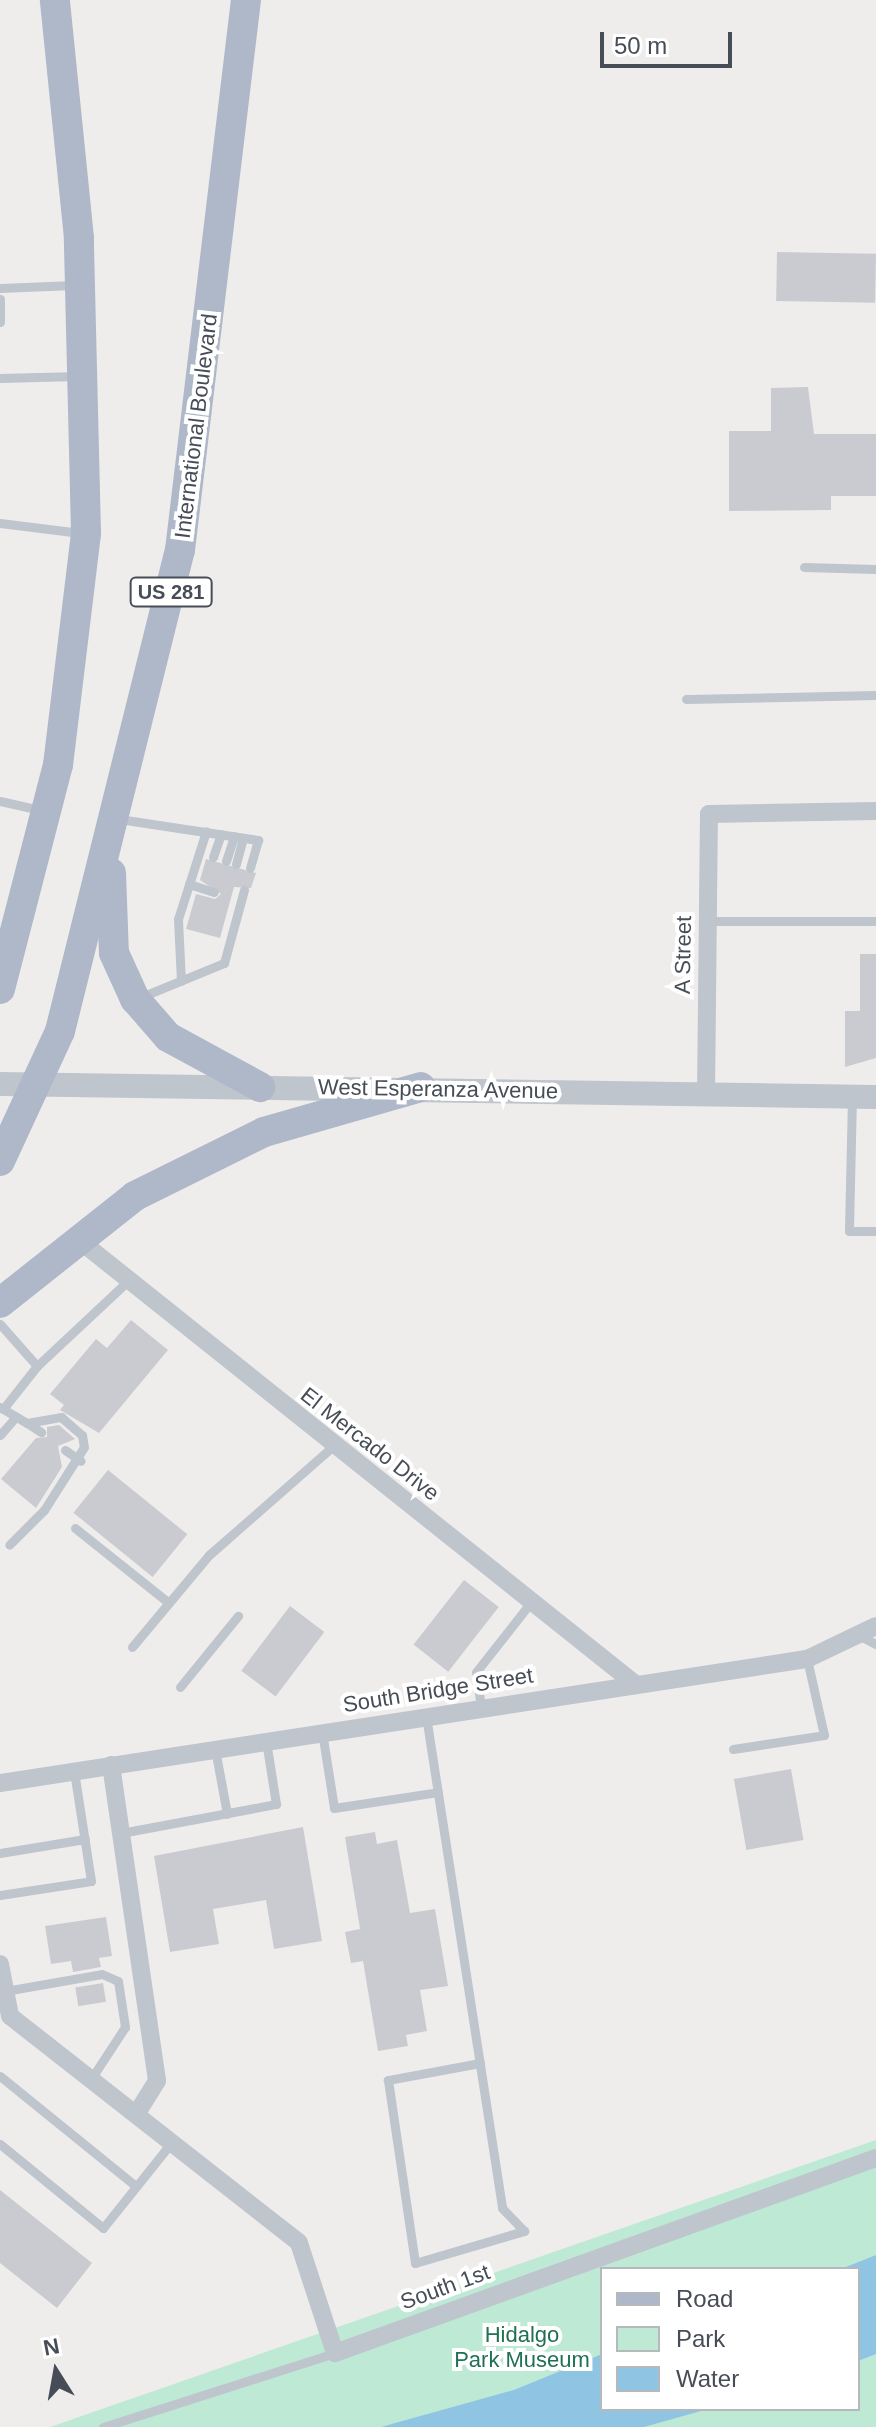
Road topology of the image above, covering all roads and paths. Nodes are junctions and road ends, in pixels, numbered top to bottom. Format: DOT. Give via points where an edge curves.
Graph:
graph roads {
  1 [pos="55,0"];
  2 [pos="246,0"];
  3 [pos="82,284"];
  4 [pos="0,288"];
  5 [pos="0,299"];
  6 [pos="0,322"];
  7 [pos="86,376"];
  8 [pos="0,378"];
  9 [pos="0,523"];
  10 [pos="86,533"];
  11 [pos="804,567"];
  12 [pos="876,569"];
  13 [pos="876,695"];
  14 [pos="686,699"];
  15 [pos="0,801"];
  16 [pos="876,811"];
  17 [pos="48,812"];
  18 [pos="113,829"];
  19 [pos="206,831"];
  20 [pos="221,834"];
  21 [pos="238,837"];
  22 [pos="213,857"];
  23 [pos="231,862"];
  24 [pos="250,868"];
  25 [pos="189,884"];
  26 [pos="208,886"];
  27 [pos="239,896"];
  28 [pos="707,921"];
  29 [pos="876,921"];
  30 [pos="8,941"];
  31 [pos="181,981"];
  32 [pos="0,989"];
  33 [pos="135,999"];
  34 [pos="0,1084"];
  35 [pos="38,1084"];
  36 [pos="260,1087"];
  37 [pos="421,1087"];
  38 [pos="706,1096"];
  39 [pos="864,1097"];
  40 [pos="0,1161"];
  41 [pos="876,1231"];
  42 [pos="79,1240"];
  43 [pos="129,1280"];
  44 [pos="0,1303"];
  45 [pos="0,1324"];
  46 [pos="37,1366"];
  47 [pos="1,1408"];
  48 [pos="15,1418"];
  49 [pos="27,1423"];
  50 [pos="41,1432"];
  51 [pos="0,1435"];
  52 [pos="334,1445"];
  53 [pos="65,1450"];
  54 [pos="81,1461"];
  55 [pos="75,1528"];
  56 [pos="9,1545"];
  57 [pos="531,1602"];
  58 [pos="169,1603"];
  59 [pos="238,1616"];
  60 [pos="871,1636"];
  61 [pos="132,1647"];
  62 [pos="807,1659"];
  63 [pos="634,1683"];
  64 [pos="180,1687"];
  65 [pos="481,1707"];
  66 [pos="426,1716"];
  67 [pos="322,1732"];
  68 [pos="266,1741"];
  69 [pos="215,1749"];
  70 [pos="733,1749"];
  71 [pos="111,1765"];
  72 [pos="74,1771"];
  73 [pos="0,1783"];
  74 [pos="438,1792"];
  75 [pos="227,1814"];
  76 [pos="121,1833"];
  77 [pos="85,1839"];
  78 [pos="0,1853"];
  79 [pos="0,1895"];
  80 [pos="0,1964"];
  81 [pos="5,1991"];
  82 [pos="5,2017"];
  83 [pos="480,2063"];
  84 [pos="0,2076"];
  85 [pos="91,2079"];
  86 [pos="136,2114"];
  87 [pos="172,2142"];
  88 [pos="0,2144"];
  89 [pos="876,2158"];
  90 [pos="136,2186"];
  91 [pos="335,2353"];
  92 [pos="103,2427"];
  1 -- 3 [label="main road"];
  2 -- 18 [label="main road, International Boulevard / US 281" via="180,550"];
  3 -- 4 [label="lane"];
  3 -- 7 [label="main road"];
  5 -- 6 [label="lane"];
  7 -- 8 [label="lane"];
  7 -- 10 [label="main road"];
  9 -- 10 [label="lane"];
  10 -- 17 [label="main road" via="77,651"];
  11 -- 12 [label="lane"];
  13 -- 14 [label="lane"];
  15 -- 17 [label="lane"];
  16 -- 28 [label="street, A Street" via="709,814"];
  17 -- 30 [label="main road"];
  18 -- 19 [label="lane"];
  18 -- 33 [label="main road" via="114,953"];
  18 -- 35 [label="main road, International Boulevard / US 281" via="60,1031"];
  19 -- 20 [label="lane"];
  19 -- 25 [label="lane"];
  20 -- 21 [label="lane"];
  20 -- 22 [label="lane"];
  21 -- 23 [label="lane"];
  21 -- 24 [label="lane" via="258,840"];
  25 -- 26 [label="lane"];
  25 -- 31 [label="lane" via="178,919"];
  27 -- 31 [label="lane" via="224,963"];
  28 -- 29 [label="lane"];
  28 -- 38 [label="street, A Street"];
  30 -- 32 [label="main road"];
  31 -- 33 [label="lane"];
  33 -- 36 [label="main road" via="168,1037"];
  34 -- 35 [label="street, West Esperanza Avenue"];
  35 -- 36 [label="street, West Esperanza Avenue"];
  35 -- 40 [label="main road, International Boulevard / US 281"];
  36 -- 37 [label="street, West Esperanza Avenue"];
  37 -- 38 [label="street, West Esperanza Avenue"];
  37 -- 42 [label="main road" via="264,1132 135,1196"];
  38 -- 39 [label="street, West Esperanza Avenue"];
  39 -- 41 [label="lane" via="849,1231"];
  42 -- 43 [label="street, El Mercado Drive"];
  42 -- 44 [label="main road"];
  43 -- 46 [label="lane"];
  43 -- 52 [label="street, El Mercado Drive"];
  45 -- 46 [label="lane"];
  46 -- 47 [label="lane"];
  47 -- 48 [label="lane"];
  48 -- 49 [label="lane"];
  48 -- 51 [label="lane"];
  49 -- 50 [label="lane"];
  49 -- 54 [label="lane" via="61,1417 82,1435"];
  52 -- 57 [label="street, El Mercado Drive"];
  52 -- 58 [label="lane" via="209,1555"];
  53 -- 54 [label="lane"];
  54 -- 56 [label="lane"];
  55 -- 58 [label="lane"];
  57 -- 63 [label="street, El Mercado Drive"];
  57 -- 65 [label="lane" via="476,1672"];
  58 -- 61 [label="lane"];
  59 -- 64 [label="lane"];
  60 -- 62 [label="street, South Bridge Street"];
  62 -- 63 [label="street, South Bridge Street"];
  62 -- 70 [label="lane" via="824,1735"];
  63 -- 65 [label="street, South Bridge Street"];
  65 -- 66 [label="street, South Bridge Street"];
  66 -- 67 [label="street, South Bridge Street"];
  66 -- 74 [label="lane"];
  67 -- 68 [label="street, South Bridge Street"];
  67 -- 74 [label="lane" via="334,1808"];
  68 -- 69 [label="street, South Bridge Street"];
  68 -- 75 [label="lane" via="276,1804"];
  69 -- 71 [label="street, South Bridge Street"];
  69 -- 75 [label="lane"];
  71 -- 72 [label="street, South Bridge Street"];
  71 -- 76 [label="street"];
  72 -- 73 [label="street, South Bridge Street"];
  72 -- 77 [label="lane"];
  74 -- 83 [label="lane"];
  75 -- 76 [label="lane"];
  76 -- 86 [label="street" via="157,2081"];
  77 -- 78 [label="lane"];
  77 -- 79 [label="lane" via="91,1881"];
  80 -- 81 [label="street"];
  81 -- 82 [label="street"];
  81 -- 85 [label="lane" via="102,1974 118,1981 125,2027"];
  82 -- 85 [label="street"];
  83 -- 83 [label="lane" via="502,2208 524,2231 415,2263 388,2080"];
  84 -- 90 [label="lane"];
  85 -- 86 [label="street"];
  86 -- 87 [label="street"];
  87 -- 90 [label="lane"];
  87 -- 91 [label="street" via="299,2243"];
  88 -- 90 [label="lane" via="103,2228"];
  89 -- 91 [label="street, South 1st"];
  91 -- 92 [label="lane"];
}
